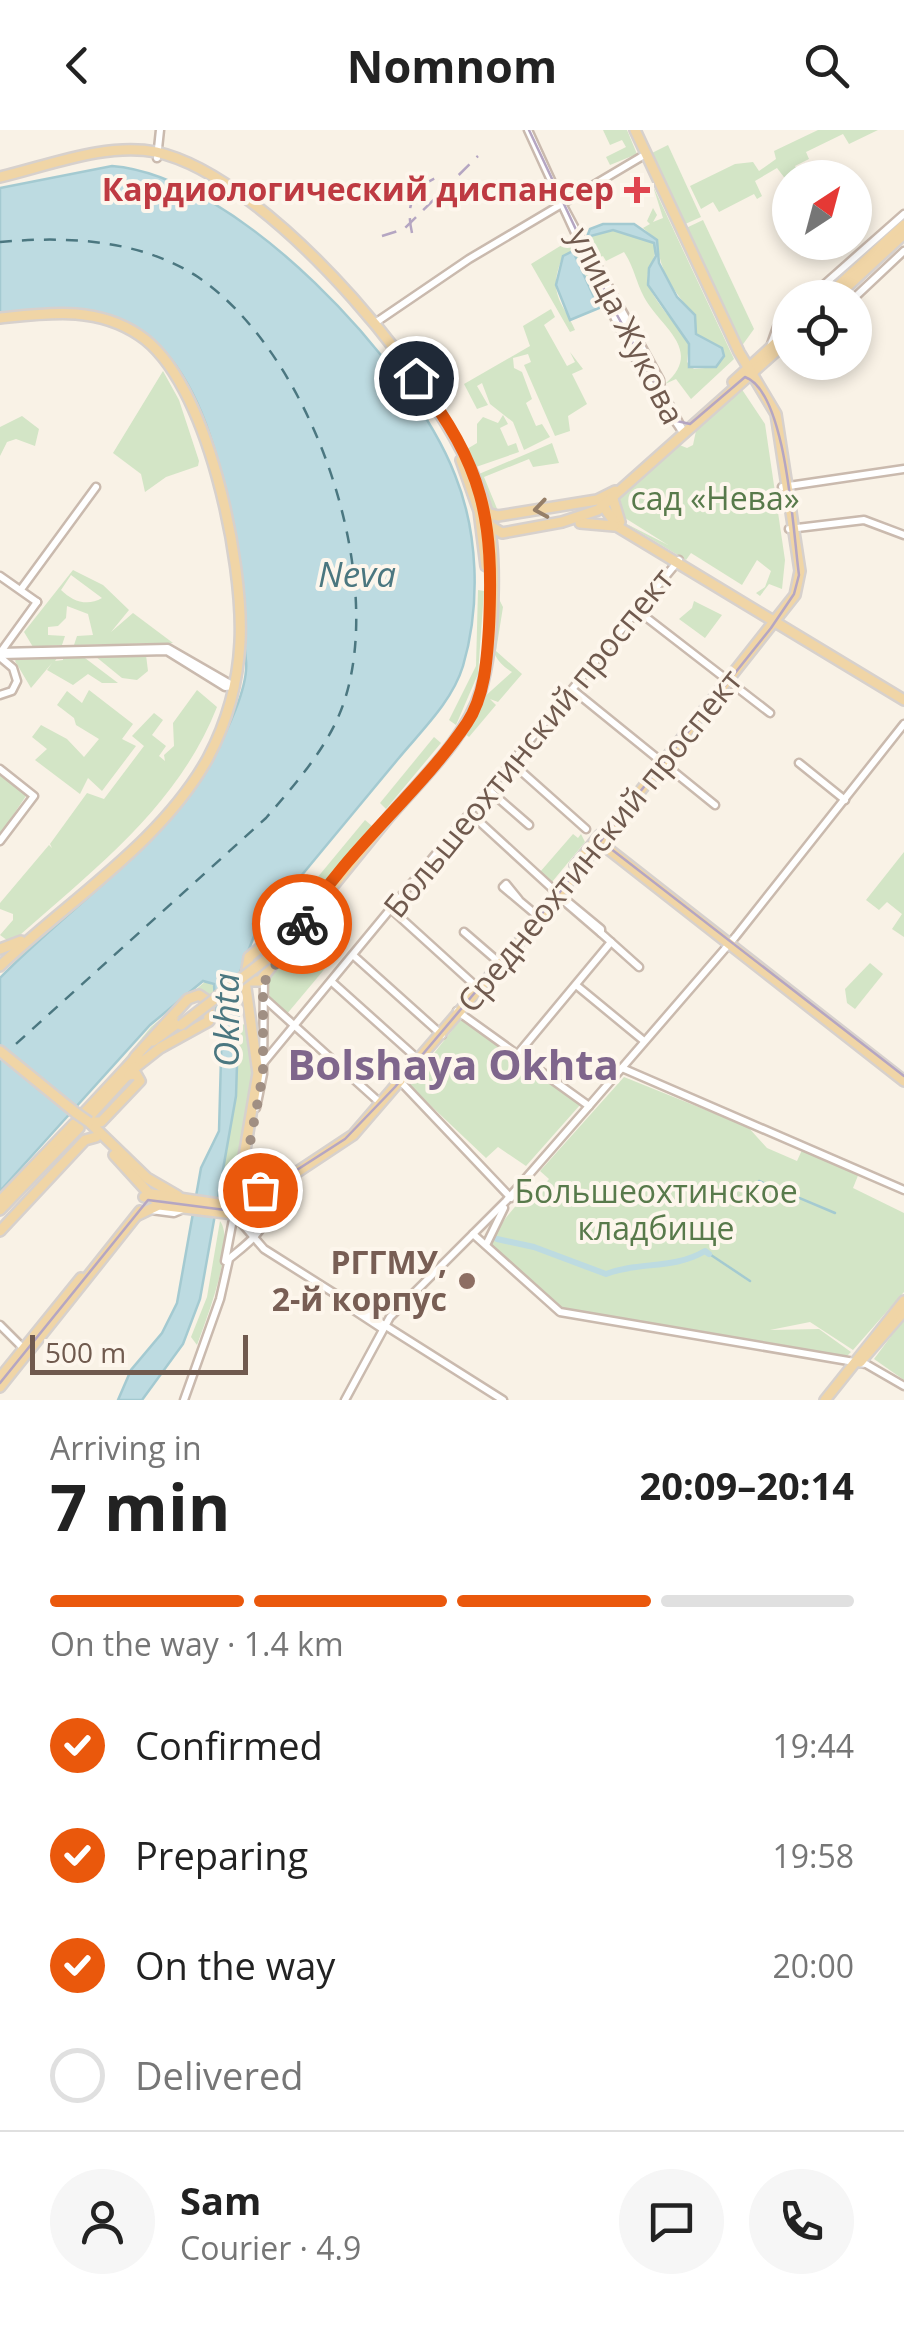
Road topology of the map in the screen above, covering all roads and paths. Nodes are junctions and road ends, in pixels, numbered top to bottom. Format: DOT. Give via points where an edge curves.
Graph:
graph roads {
  1 [pos="528,130"];
  2 [pos="634,130"];
  3 [pos="159,131"];
  4 [pos="156,155"];
  5 [pos="645,155"];
  6 [pos="168,156"];
  7 [pos="0,180"];
  8 [pos="561,204"];
  9 [pos="904,214"];
  10 [pos="904,225"];
  11 [pos="904,234"];
  12 [pos="904,252"];
  13 [pos="829,280"];
  14 [pos="844,280"];
  15 [pos="854,280"];
  16 [pos="872,281"];
  17 [pos="0,321"];
  18 [pos="375,323"];
  19 [pos="772,351"];
  20 [pos="748,373"];
  21 [pos="683,432"];
  22 [pos="904,470"];
  23 [pos="96,487"];
  24 [pos="786,487"];
  25 [pos="611,497"];
  26 [pos="584,502"];
  27 [pos="602,510"];
  28 [pos="483,513"];
  29 [pos="498,516"];
  30 [pos="562,522"];
  31 [pos="619,525"];
  32 [pos="488,526"];
  33 [pos="791,529"];
  34 [pos="502,533"];
  35 [pos="904,535"];
  36 [pos="488,546"];
  37 [pos="678,561"];
  38 [pos="0,576"];
  39 [pos="22,588"];
  40 [pos="638,611"];
  41 [pos="776,620"];
  42 [pos="0,653"];
  43 [pos="727,681"];
  44 [pos="231,685"];
  45 [pos="573,690"];
  46 [pos="0,695"];
  47 [pos="904,698"];
  48 [pos="770,712"];
  49 [pos="904,727"];
  50 [pos="662,763"];
  51 [pos="513,764"];
  52 [pos="799,764"];
  53 [pos="0,769"];
  54 [pos="490,792"];
  55 [pos="846,800"];
  56 [pos="715,804"];
  57 [pos="471,814"];
  58 [pos="529,825"];
  59 [pos="586,830"];
  60 [pos="1,838"];
  61 [pos="600,841"];
  62 [pos="558,894"];
  63 [pos="520,900"];
  64 [pos="392,910"];
  65 [pos="304,916"];
  66 [pos="538,916"];
  67 [pos="464,932"];
  68 [pos="612,942"];
  69 [pos="21,944"];
  70 [pos="732,944"];
  71 [pos="354,956"];
  72 [pos="2,958"];
  73 [pos="499,963"];
  74 [pos="639,967"];
  75 [pos="264,976"];
  76 [pos="244,981"];
  77 [pos="332,982"];
  78 [pos="576,984"];
  79 [pos="478,988"];
  80 [pos="263,993"];
  81 [pos="458,1012"];
  82 [pos="180,1023"];
  83 [pos="294,1028"];
  84 [pos="440,1033"];
  85 [pos="646,1043"];
  86 [pos="0,1053"];
  87 [pos="517,1055"];
  88 [pos="135,1056"];
  89 [pos="418,1059"];
  90 [pos="261,1066"];
  91 [pos="623,1069"];
  92 [pos="129,1073"];
  93 [pos="904,1077"];
  94 [pos="400,1081"];
  95 [pos="378,1101"];
  96 [pos="590,1107"];
  97 [pos="83,1122"];
  98 [pos="90,1138"];
  99 [pos="35,1173"];
  100 [pos="45,1182"];
  101 [pos="240,1184"];
  102 [pos="260,1189"];
  103 [pos="904,1190"];
  104 [pos="149,1191"];
  105 [pos="511,1198"];
  106 [pos="0,1200"];
  107 [pos="187,1206"];
  108 [pos="161,1208"];
  109 [pos="504,1208"];
  110 [pos="227,1209"];
  111 [pos="0,1210"];
  112 [pos="138,1215"];
  113 [pos="0,1230"];
  114 [pos="230,1234"];
  115 [pos="474,1235"];
  116 [pos="254,1240"];
  117 [pos="228,1245"];
  118 [pos="486,1246"];
  119 [pos="239,1251"];
  120 [pos="904,1301"];
  121 [pos="904,1311"];
  122 [pos="0,1325"];
  123 [pos="384,1326"];
  124 [pos="869,1347"];
  125 [pos="27,1353"];
  126 [pos="849,1361"];
  127 [pos="876,1367"];
  128 [pos="0,1378"];
  129 [pos="904,1386"];
  130 [pos="0,1387"];
  131 [pos="182,1400"];
  132 [pos="345,1400"];
  133 [pos="500,1400"];
  134 [pos="828,1400"];
  1 -- 8 [label="street, улица Жукова"];
  2 -- 5 [label="main road, Среднеохтинский проспект"];
  3 -- 4 [label="street"];
  3 -- 6 [label="street"];
  4 -- 6 [label="main road"];
  4 -- 7 [label="main road"];
  4 -- 28 [label="main road" via="246,204 362,316 450,438"];
  5 -- 8 [label="street"];
  5 -- 20 [label="main road, Среднеохтинский проспект"];
  6 -- 18 [label="main road" via="249,201"];
  8 -- 18 [label="street"];
  8 -- 21 [label="street, улица Жукова" via="632,353"];
  8 -- 21 [label="street, улица Жукова" via="611,286"];
  9 -- 13 [label="street"];
  10 -- 14 [label="main road"];
  11 -- 15 [label="main road"];
  12 -- 16 [label="street"];
  17 -- 44 [label="main road" via="104,324 145,346 176,382 229,553"];
  18 -- 28 [label="main road" via="448,425"];
  19 -- 20 [label="main road"];
  20 -- 21 [label="main road"];
  20 -- 24 [label="main road, Среднеохтинский проспект" via="772,417"];
  21 -- 25 [label="main road"];
  22 -- 24 [label="street"];
  23 -- 39 [label="street"];
  24 -- 33 [label="main road, Среднеохтинский проспект"];
  25 -- 26 [label="main road"];
  25 -- 27 [label="main road"];
  25 -- 31 [label="main road"];
  26 -- 27 [label="main road"];
  26 -- 29 [label="main road, one-way"];
  27 -- 30 [label="main road"];
  27 -- 31 [label="main road"];
  28 -- 29 [label="main road"];
  28 -- 32 [label="main road"];
  28 -- 36 [label="main road"];
  29 -- 32 [label="main road"];
  30 -- 31 [label="main road"];
  30 -- 34 [label="main road"];
  31 -- 37 [label="main road"];
  32 -- 34 [label="main road"];
  32 -- 36 [label="main road"];
  33 -- 35 [label="street" via="864,520"];
  33 -- 41 [label="main road, Среднеохтинский проспект" via="800,582"];
  34 -- 36 [label="main road"];
  36 -- 65 [label="main road" via="483,656 468,711"];
  37 -- 40 [label="street, Большеохтинский проспект"];
  37 -- 41 [label="main road"];
  38 -- 39 [label="street"];
  39 -- 42 [label="street" via="37,602"];
  40 -- 43 [label="street"];
  40 -- 45 [label="street, Большеохтинский проспект"];
  41 -- 43 [label="main road, Среднеохтинский проспект"];
  41 -- 47 [label="main road"];
  42 -- 44 [label="street" via="168,648"];
  42 -- 46 [label="street" via="17,681"];
  43 -- 48 [label="street"];
  43 -- 50 [label="main road, Среднеохтинский проспект"];
  44 -- 69 [label="main road" via="208,745 180,791"];
  45 -- 50 [label="street"];
  45 -- 51 [label="street, Большеохтинский проспект"];
  49 -- 55 [label="street"];
  50 -- 56 [label="street"];
  50 -- 61 [label="main road, Среднеохтинский проспект"];
  51 -- 54 [label="street, Большеохтинский проспект"];
  51 -- 59 [label="street"];
  52 -- 55 [label="street"];
  53 -- 60 [label="street" via="34,796"];
  54 -- 57 [label="street, Большеохтинский проспект"];
  54 -- 58 [label="street"];
  55 -- 70 [label="street"];
  57 -- 62 [label="street"];
  57 -- 64 [label="street, Большеохтинский проспект"];
  61 -- 62 [label="main road, Среднеохтинский проспект"];
  61 -- 70 [label="main road"];
  62 -- 66 [label="main road, Среднеохтинский проспект"];
  62 -- 68 [label="street"];
  63 -- 66 [label="street"];
  64 -- 71 [label="street, Большеохтинский проспект"];
  64 -- 79 [label="street"];
  65 -- 75 [label="main road"];
  65 -- 76 [label="main road" via="249,958"];
  65 -- 82 [label="main road, bridge" via="275,950"];
  66 -- 73 [label="main road, Среднеохтинский проспект"];
  67 -- 73 [label="street"];
  68 -- 74 [label="street"];
  68 -- 78 [label="street"];
  69 -- 72 [label="main road"];
  69 -- 72 [label="main road"];
  70 -- 85 [label="street"];
  70 -- 93 [label="main road"];
  71 -- 77 [label="street, Большеохтинский проспект"];
  71 -- 84 [label="street"];
  73 -- 79 [label="main road, Среднеохтинский проспект"];
  75 -- 76 [label="main road" via="254,984"];
  75 -- 80 [label="street"];
  76 -- 90 [label="main road"];
  77 -- 83 [label="street, Большеохтинский проспект"];
  77 -- 89 [label="street"];
  78 -- 85 [label="street"];
  78 -- 87 [label="street"];
  79 -- 81 [label="main road, Среднеохтинский проспект"];
  80 -- 83 [label="street"];
  80 -- 90 [label="street"];
  81 -- 84 [label="main road, Среднеохтинский проспект"];
  81 -- 87 [label="street"];
  82 -- 88 [label="main road"];
  82 -- 92 [label="main road"];
  83 -- 90 [label="street, Большеохтинский проспект"];
  83 -- 95 [label="street"];
  84 -- 89 [label="main road, Среднеохтинский проспект"];
  85 -- 91 [label="street"];
  86 -- 97 [label="main road"];
  87 -- 96 [label="street"];
  88 -- 92 [label="main road" via="188,999 208,1000 209,1021"];
  88 -- 97 [label="main road"];
  89 -- 94 [label="main road, Среднеохтинский проспект"];
  90 -- 101 [label="main road"];
  90 -- 102 [label="street" via="246,1164"];
  91 -- 96 [label="street"];
  91 -- 103 [label="street"];
  92 -- 97 [label="main road" via="140,1081 101,1122"];
  94 -- 95 [label="main road, Среднеохтинский проспект"];
  94 -- 102 [label="main road, Среднеохтинский проспект" via="346,1140"];
  94 -- 105 [label="street"];
  95 -- 102 [label="main road, Среднеохтинский проспект" via="349,1131"];
  96 -- 105 [label="street"];
  97 -- 98 [label="main road"];
  97 -- 99 [label="main road"];
  97 -- 104 [label="main road"];
  97 -- 106 [label="main road"];
  98 -- 100 [label="main road"];
  98 -- 104 [label="main road"];
  99 -- 100 [label="main road" via="36,1182"];
  99 -- 111 [label="main road"];
  100 -- 113 [label="main road"];
  101 -- 102 [label="street" via="246,1179"];
  101 -- 110 [label="main road"];
  102 -- 110 [label="main road, Среднеохтинский проспект"];
  102 -- 116 [label="street" via="266,1217"];
  104 -- 107 [label="main road"];
  104 -- 108 [label="main road"];
  104 -- 112 [label="main road"];
  104 -- 125 [label="main road"];
  105 -- 109 [label="street"];
  105 -- 115 [label="street"];
  107 -- 108 [label="main road"];
  107 -- 110 [label="main road"];
  108 -- 112 [label="main road"];
  109 -- 115 [label="street"];
  109 -- 118 [label="street"];
  110 -- 114 [label="street"];
  110 -- 114 [label="street"];
  110 -- 116 [label="street"];
  112 -- 125 [label="main road"];
  114 -- 117 [label="street"];
  115 -- 118 [label="street"];
  115 -- 123 [label="street"];
  116 -- 119 [label="street"];
  116 -- 123 [label="street"];
  117 -- 119 [label="street"];
  117 -- 131 [label="street"];
  118 -- 126 [label="street" via="560,1312"];
  119 -- 131 [label="street" via="228,1262"];
  120 -- 124 [label="main road"];
  121 -- 124 [label="main road"];
  122 -- 125 [label="street"];
  123 -- 132 [label="street"];
  123 -- 133 [label="street"];
  124 -- 126 [label="main road"];
  124 -- 127 [label="street"];
  125 -- 128 [label="main road"];
  125 -- 130 [label="main road"];
  126 -- 127 [label="street"];
  126 -- 134 [label="main road"];
  126 -- 134 [label="main road"];
  127 -- 129 [label="street"];
}
